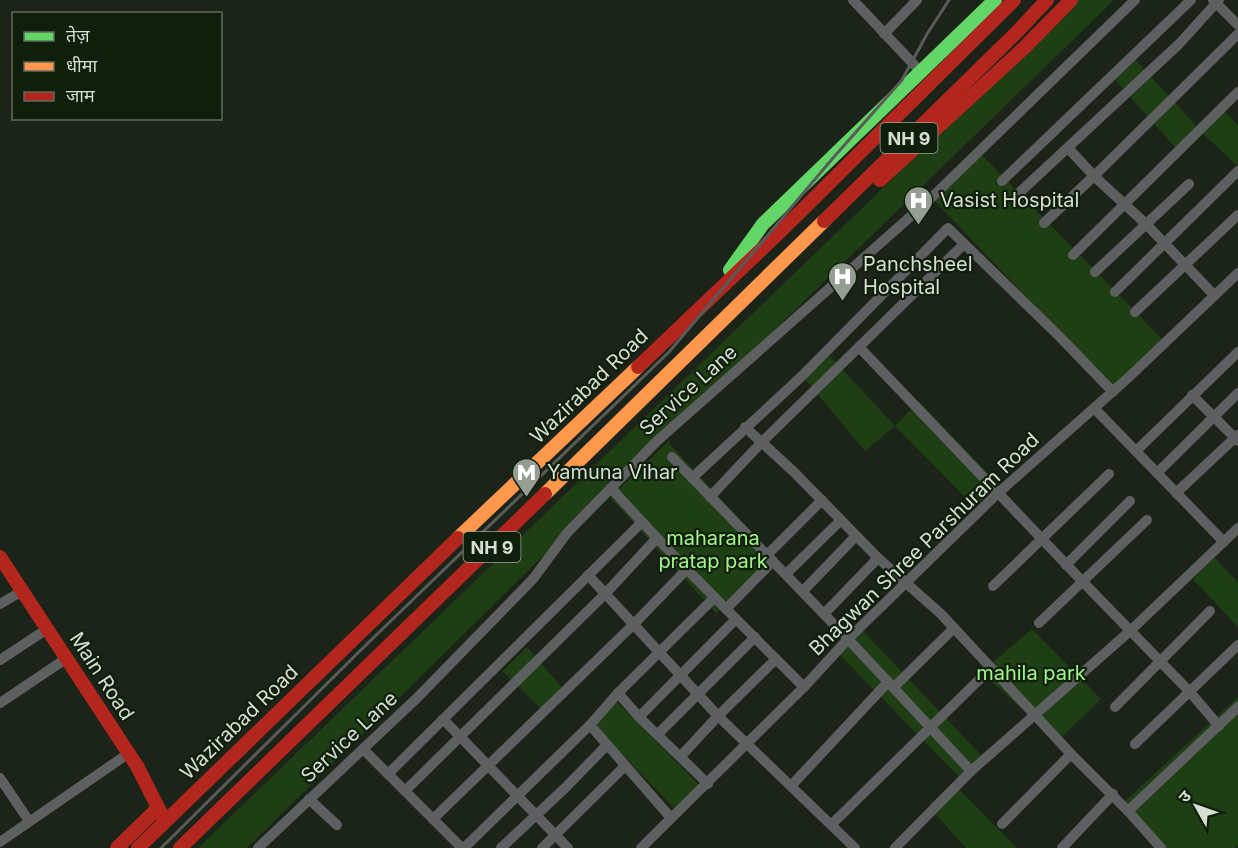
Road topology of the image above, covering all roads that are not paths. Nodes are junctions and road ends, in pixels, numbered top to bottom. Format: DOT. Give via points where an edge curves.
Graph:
graph roads {
  1 [pos="853,0"];
  2 [pos="916,0"];
  3 [pos="995,0"];
  4 [pos="1014,0"];
  5 [pos="1047,0"];
  6 [pos="1071,0"];
  7 [pos="1134,0"];
  8 [pos="1191,0"];
  9 [pos="1216,1"];
  10 [pos="1238,25"];
  11 [pos="884,34"];
  12 [pos="1238,34"];
  13 [pos="921,72"];
  14 [pos="1238,93"];
  15 [pos="1068,148"];
  16 [pos="1238,171"];
  17 [pos="1094,176"];
  18 [pos="1002,181"];
  19 [pos="1189,184"];
  20 [pos="1020,192"];
  21 [pos="1125,203"];
  22 [pos="1238,216"];
  23 [pos="1044,223"];
  24 [pos="1146,225"];
  25 [pos="1165,243"];
  26 [pos="964,244"];
  27 [pos="1073,255"];
  28 [pos="1185,265"];
  29 [pos="1095,272"];
  30 [pos="1238,273"];
  31 [pos="1115,292"];
  32 [pos="1214,295"];
  33 [pos="710,297"];
  34 [pos="731,311"];
  35 [pos="1135,312"];
  36 [pos="859,347"];
  37 [pos="1238,352"];
  38 [pos="1113,392"];
  39 [pos="1238,393"];
  40 [pos="1192,395"];
  41 [pos="1094,408"];
  42 [pos="1214,417"];
  43 [pos="744,427"];
  44 [pos="1237,438"];
  45 [pos="760,443"];
  46 [pos="1136,451"];
  47 [pos="672,457"];
  48 [pos="1156,473"];
  49 [pos="1109,474"];
  50 [pos="692,478"];
  51 [pos="611,488"];
  52 [pos="998,493"];
  53 [pos="1176,493"];
  54 [pos="710,497"];
  55 [pos="822,500"];
  56 [pos="1130,501"];
  57 [pos="842,520"];
  58 [pos="1147,520"];
  59 [pos="642,522"];
  60 [pos="1238,528"];
  61 [pos="856,536"];
  62 [pos="657,538"];
  63 [pos="1042,540"];
  64 [pos="1224,542"];
  65 [pos="0,558"];
  66 [pos="770,558"];
  67 [pos="878,558"];
  68 [pos="1066,565"];
  69 [pos="686,570"];
  70 [pos="786,574"];
  71 [pos="588,576"];
  72 [pos="1082,581"];
  73 [pos="906,582"];
  74 [pos="993,586"];
  75 [pos="22,591"];
  76 [pos="802,591"];
  77 [pos="605,594"];
  78 [pos="714,598"];
  79 [pos="0,604"];
  80 [pos="726,609"];
  81 [pos="1210,611"];
  82 [pos="824,614"];
  83 [pos="736,619"];
  84 [pos="634,624"];
  85 [pos="1039,624"];
  86 [pos="954,628"];
  87 [pos="47,629"];
  88 [pos="1130,631"];
  89 [pos="755,638"];
  90 [pos="848,639"];
  91 [pos="1238,645"];
  92 [pos="659,651"];
  93 [pos="67,658"];
  94 [pos="776,659"];
  95 [pos="0,660"];
  96 [pos="1160,661"];
  97 [pos="992,669"];
  98 [pos="680,674"];
  99 [pos="891,685"];
  100 [pos="804,687"];
  101 [pos="1189,691"];
  102 [pos="618,693"];
  103 [pos="699,695"];
  104 [pos="0,703"];
  105 [pos="1115,707"];
  106 [pos="1238,708"];
  107 [pos="718,716"];
  108 [pos="1035,716"];
  109 [pos="639,717"];
  110 [pos="443,719"];
  111 [pos="590,725"];
  112 [pos="1219,726"];
  113 [pos="932,728"];
  114 [pos="658,734"];
  115 [pos="461,737"];
  116 [pos="748,744"];
  117 [pos="1135,744"];
  118 [pos="607,745"];
  119 [pos="363,749"];
  120 [pos="129,753"];
  121 [pos="1071,754"];
  122 [pos="681,756"];
  123 [pos="489,766"];
  124 [pos="626,766"];
  125 [pos="971,771"];
  126 [pos="388,774"];
  127 [pos="0,778"];
  128 [pos="708,784"];
  129 [pos="791,786"];
  130 [pos="405,791"];
  131 [pos="516,795"];
  132 [pos="1113,795"];
  133 [pos="309,799"];
  134 [pos="158,808"];
  135 [pos="1128,811"];
  136 [pos="535,814"];
  137 [pos="671,818"];
  138 [pos="433,819"];
  139 [pos="29,821"];
  140 [pos="165,821"];
  141 [pos="832,824"];
  142 [pos="1002,824"];
  143 [pos="337,825"];
  144 [pos="556,835"];
  145 [pos="1153,839"];
  146 [pos="0,841"];
  147 [pos="117,848"];
  148 [pos="138,848"];
  149 [pos="180,848"];
  150 [pos="258,848"];
  151 [pos="463,848"];
  152 [pos="501,848"];
  153 [pos="542,848"];
  154 [pos="568,848"];
  155 [pos="641,848"];
  156 [pos="855,848"];
  157 [pos="895,848"];
  158 [pos="1062,848"];
  159 [pos="1144,848"];
  160 [pos="1161,848"];
  1 -- 11 [label="street"];
  2 -- 11 [label="street"];
  3 -- 13 [label="main road"];
  4 -- 33 [label="main road, Wazirabad Road / NH 9"];
  5 -- 34 [label="main road, NH 9"];
  6 -- 34 [label="main road" via="781,271"];
  7 -- 51 [label="street, Service Lane" via="928,201 657,441"];
  8 -- 18 [label="street"];
  9 -- 10 [label="street"];
  9 -- 15 [label="street" via="1179,44"];
  11 -- 13 [label="street"];
  12 -- 17 [label="street"];
  13 -- 33 [label="main road" via="764,224"];
  14 -- 21 [label="street"];
  15 -- 17 [label="street"];
  15 -- 20 [label="street"];
  16 -- 25 [label="street"];
  17 -- 21 [label="street"];
  17 -- 23 [label="street"];
  19 -- 24 [label="street"];
  21 -- 24 [label="street"];
  21 -- 27 [label="street"];
  22 -- 28 [label="street"];
  24 -- 25 [label="street"];
  24 -- 29 [label="street"];
  25 -- 28 [label="street"];
  25 -- 31 [label="street"];
  26 -- 36 [label="street"];
  26 -- 38 [label="street"];
  26 -- 43 [label="street" via="948,228 802,376"];
  28 -- 32 [label="street"];
  28 -- 35 [label="street"];
  30 -- 32 [label="street, Bhagwan Shree Parshuram Road"];
  32 -- 38 [label="street, Bhagwan Shree Parshuram Road"];
  33 -- 140 [label="main road, Wazirabad Road / NH 9"];
  34 -- 149 [label="main road, NH 9"];
  36 -- 45 [label="street"];
  36 -- 52 [label="street"];
  37 -- 40 [label="street"];
  38 -- 41 [label="street, Bhagwan Shree Parshuram Road"];
  39 -- 42 [label="street"];
  40 -- 42 [label="street"];
  40 -- 46 [label="street"];
  41 -- 46 [label="street"];
  41 -- 52 [label="street, Bhagwan Shree Parshuram Road"];
  42 -- 44 [label="street"];
  42 -- 48 [label="street"];
  43 -- 45 [label="street"];
  43 -- 50 [label="street"];
  44 -- 53 [label="street"];
  45 -- 54 [label="street"];
  45 -- 55 [label="street"];
  46 -- 48 [label="street"];
  47 -- 50 [label="street"];
  48 -- 53 [label="street"];
  49 -- 63 [label="street"];
  50 -- 54 [label="street"];
  51 -- 59 [label="street"];
  51 -- 119 [label="street, Service Lane" via="567,533 533,579"];
  52 -- 63 [label="street"];
  52 -- 73 [label="street, Bhagwan Shree Parshuram Road"];
  53 -- 64 [label="street"];
  54 -- 66 [label="street"];
  55 -- 57 [label="street"];
  55 -- 66 [label="street"];
  56 -- 68 [label="street"];
  57 -- 61 [label="street"];
  57 -- 70 [label="street"];
  58 -- 72 [label="street"];
  59 -- 62 [label="street"];
  59 -- 71 [label="street"];
  60 -- 64 [label="street"];
  61 -- 67 [label="street"];
  61 -- 76 [label="street"];
  62 -- 69 [label="street"];
  62 -- 77 [label="street"];
  63 -- 68 [label="street"];
  63 -- 74 [label="street"];
  64 -- 88 [label="street"];
  65 -- 75 [label="main road, Main Road"];
  66 -- 70 [label="street"];
  66 -- 80 [label="street"];
  67 -- 73 [label="street"];
  67 -- 82 [label="street"];
  68 -- 72 [label="street"];
  69 -- 78 [label="street"];
  69 -- 84 [label="street"];
  70 -- 76 [label="street"];
  71 -- 77 [label="street"];
  71 -- 110 [label="street"];
  72 -- 85 [label="street"];
  72 -- 88 [label="street"];
  73 -- 86 [label="street"];
  73 -- 90 [label="street, Bhagwan Shree Parshuram Road"];
  75 -- 79 [label="street"];
  75 -- 87 [label="main road, Main Road"];
  76 -- 82 [label="street"];
  77 -- 84 [label="street"];
  77 -- 115 [label="street"];
  78 -- 80 [label="street"];
  78 -- 92 [label="street"];
  80 -- 83 [label="street"];
  81 -- 96 [label="street"];
  82 -- 90 [label="street"];
  83 -- 89 [label="street"];
  83 -- 98 [label="street"];
  84 -- 92 [label="street"];
  84 -- 123 [label="street"];
  86 -- 97 [label="street"];
  86 -- 99 [label="street"];
  87 -- 93 [label="main road, Main Road"];
  87 -- 95 [label="street"];
  88 -- 96 [label="street"];
  88 -- 108 [label="street"];
  89 -- 94 [label="street"];
  89 -- 103 [label="street"];
  90 -- 99 [label="street"];
  90 -- 100 [label="street, Bhagwan Shree Parshuram Road"];
  91 -- 101 [label="street"];
  92 -- 98 [label="street"];
  92 -- 102 [label="street"];
  93 -- 104 [label="street"];
  93 -- 120 [label="main road, Main Road"];
  94 -- 100 [label="street"];
  94 -- 107 [label="street"];
  96 -- 101 [label="street"];
  96 -- 105 [label="street"];
  97 -- 108 [label="street"];
  97 -- 113 [label="street"];
  98 -- 103 [label="street"];
  98 -- 109 [label="street"];
  99 -- 113 [label="street"];
  99 -- 129 [label="street"];
  100 -- 116 [label="street, Bhagwan Shree Parshuram Road"];
  101 -- 112 [label="street"];
  101 -- 117 [label="street"];
  102 -- 109 [label="street"];
  102 -- 111 [label="street"];
  103 -- 107 [label="street"];
  103 -- 114 [label="street"];
  106 -- 112 [label="street"];
  107 -- 116 [label="street"];
  107 -- 122 [label="street"];
  108 -- 121 [label="street"];
  108 -- 125 [label="street"];
  109 -- 114 [label="street"];
  110 -- 115 [label="street"];
  110 -- 126 [label="street"];
  111 -- 118 [label="street"];
  111 -- 131 [label="street"];
  112 -- 135 [label="street"];
  113 -- 125 [label="street"];
  113 -- 141 [label="street"];
  114 -- 122 [label="street"];
  115 -- 123 [label="street"];
  115 -- 130 [label="street"];
  116 -- 128 [label="street, Bhagwan Shree Parshuram Road"];
  116 -- 129 [label="street"];
  118 -- 124 [label="street"];
  118 -- 136 [label="street"];
  119 -- 126 [label="street"];
  119 -- 133 [label="street, Service Lane"];
  120 -- 134 [label="main road, Main Road"];
  120 -- 139 [label="street"];
  121 -- 132 [label="street"];
  121 -- 142 [label="street"];
  122 -- 128 [label="street"];
  123 -- 131 [label="street"];
  123 -- 138 [label="street"];
  124 -- 137 [label="street"];
  124 -- 144 [label="street"];
  125 -- 157 [label="street"];
  126 -- 130 [label="street"];
  127 -- 139 [label="street"];
  128 -- 137 [label="street, Bhagwan Shree Parshuram Road"];
  129 -- 141 [label="street"];
  130 -- 138 [label="street"];
  131 -- 136 [label="street"];
  131 -- 151 [label="street"];
  132 -- 135 [label="street"];
  132 -- 158 [label="street"];
  133 -- 143 [label="street"];
  133 -- 150 [label="street, Service Lane"];
  134 -- 140 [label="main road, Main Road"];
  134 -- 147 [label="main road"];
  135 -- 145 [label="street"];
  136 -- 144 [label="street"];
  136 -- 152 [label="street"];
  137 -- 155 [label="street, Bhagwan Shree Parshuram Road"];
  138 -- 151 [label="street"];
  139 -- 146 [label="street"];
  140 -- 148 [label="main road, Wazirabad Road / NH 9"];
  141 -- 156 [label="street"];
  144 -- 153 [label="street"];
  144 -- 154 [label="street"];
  145 -- 159 [label="street"];
  145 -- 160 [label="street"];
}
